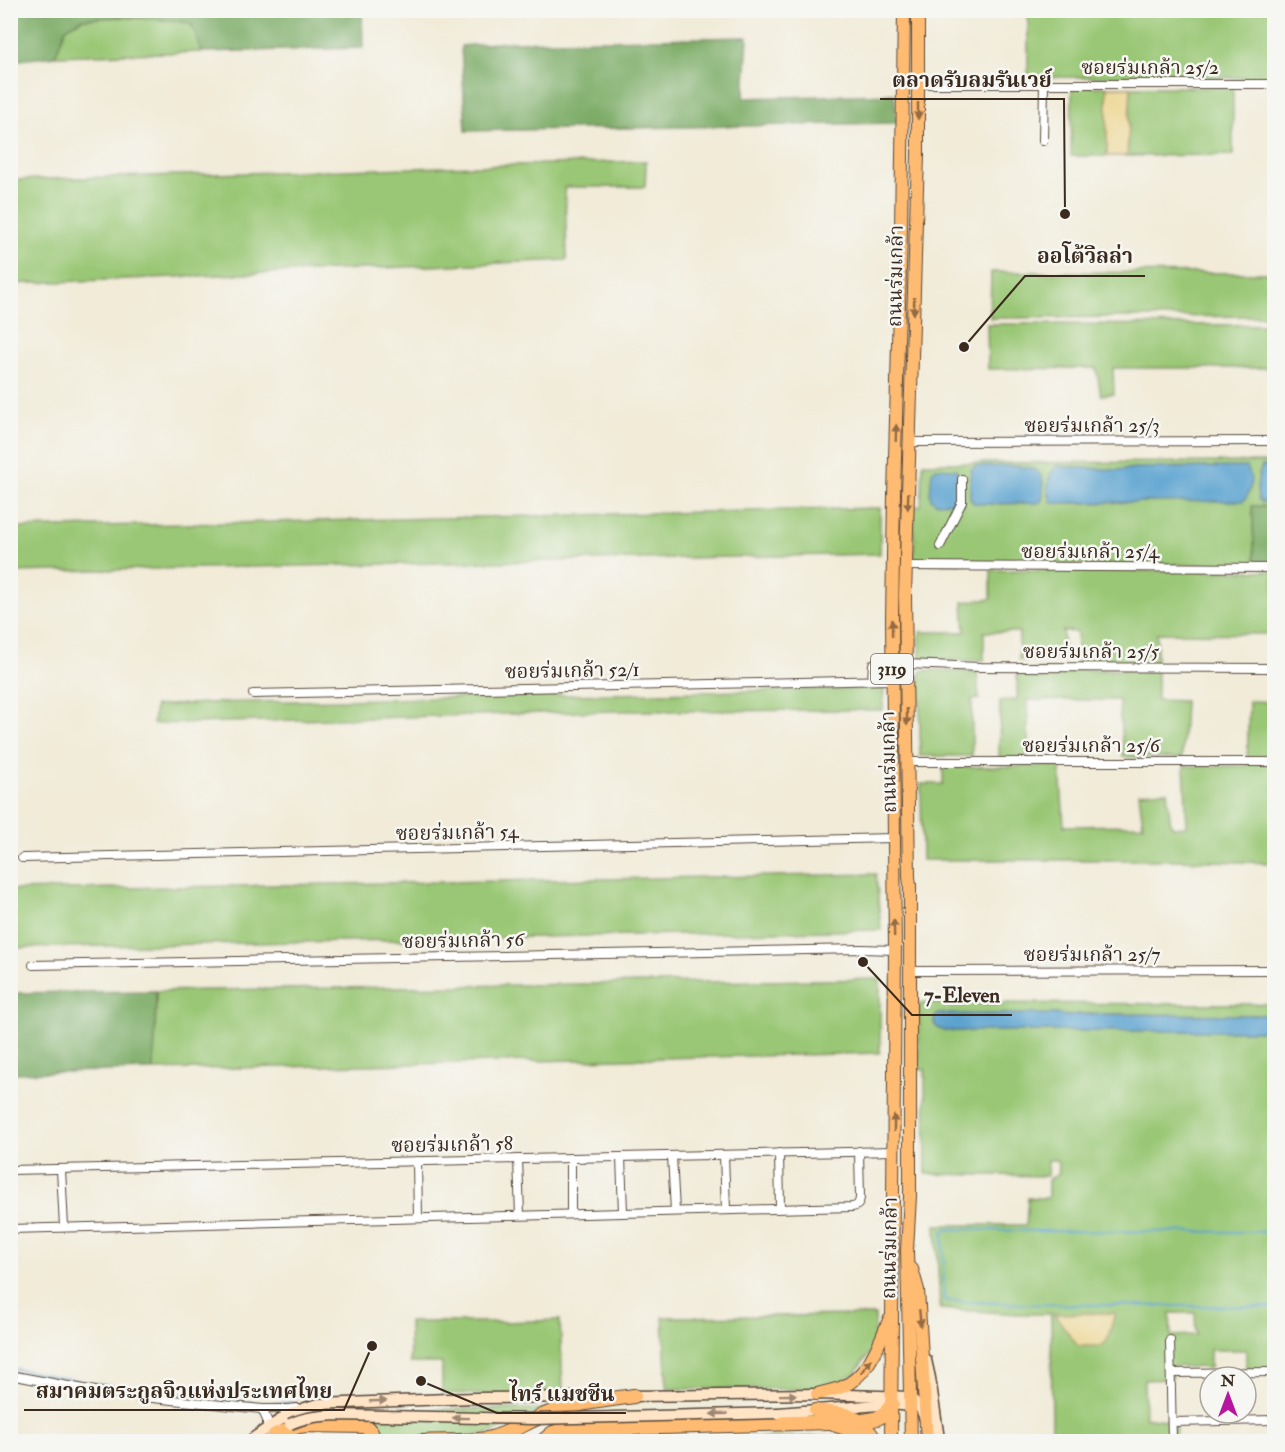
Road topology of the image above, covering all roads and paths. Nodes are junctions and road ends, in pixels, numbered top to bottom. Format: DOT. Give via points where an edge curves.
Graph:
graph roads {
  1 [pos="904,10"];
  2 [pos="918,10"];
  3 [pos="918,84"];
  4 [pos="1044,84"];
  5 [pos="1275,84"];
  6 [pos="1042,141"];
  7 [pos="1275,441"];
  8 [pos="910,442"];
  9 [pos="962,479"];
  10 [pos="940,546"];
  11 [pos="906,566"];
  12 [pos="1275,568"];
  13 [pos="892,661"];
  14 [pos="907,664"];
  15 [pos="1275,668"];
  16 [pos="872,680"];
  17 [pos="892,680"];
  18 [pos="253,694"];
  19 [pos="908,762"];
  20 [pos="1275,762"];
  21 [pos="893,838"];
  22 [pos="22,858"];
  23 [pos="895,950"];
  24 [pos="33,965"];
  25 [pos="1275,970"];
  26 [pos="910,971"];
  27 [pos="859,1151"];
  28 [pos="894,1151"];
  29 [pos="779,1153"];
  30 [pos="724,1155"];
  31 [pos="672,1156"];
  32 [pos="621,1157"];
  33 [pos="571,1158"];
  34 [pos="518,1159"];
  35 [pos="417,1161"];
  36 [pos="61,1169"];
  37 [pos="10,1170"];
  38 [pos="780,1208"];
  39 [pos="726,1210"];
  40 [pos="675,1211"];
  41 [pos="623,1212"];
  42 [pos="572,1214"];
  43 [pos="520,1215"];
  44 [pos="418,1218"];
  45 [pos="64,1227"];
  46 [pos="10,1229"];
  47 [pos="908,1250"];
  48 [pos="892,1314"];
  49 [pos="1170,1340"];
  50 [pos="922,1345"];
  51 [pos="1275,1372"];
  52 [pos="1171,1373"];
  53 [pos="10,1375"];
  54 [pos="818,1394"];
  55 [pos="634,1396"];
  56 [pos="892,1400"];
  57 [pos="910,1401"];
  58 [pos="309,1406"];
  59 [pos="262,1409"];
  60 [pos="815,1410"];
  61 [pos="1275,1420"];
  62 [pos="862,1421"];
  63 [pos="927,1422"];
  64 [pos="1172,1422"];
  65 [pos="827,1423"];
  66 [pos="269,1435"];
  67 [pos="248,1442"];
  68 [pos="374,1442"];
  69 [pos="421,1442"];
  70 [pos="542,1442"];
  71 [pos="865,1442"];
  72 [pos="878,1442"];
  73 [pos="891,1442"];
  74 [pos="896,1442"];
  75 [pos="911,1442"];
  76 [pos="927,1442"];
  77 [pos="934,1442"];
  78 [pos="939,1442"];
  79 [pos="1172,1442"];
  13 -- 1 [label="main road, ถนนร่มเกล้า / 3119, one-way"];
  2 -- 3 [label="main road, ถนนร่มเกล้า / 3119"];
  3 -- 4 [label="street, ซอยร่มเกล้า 25/2"];
  3 -- 8 [label="main road, ถนนร่มเกล้า / 3119, one-way"];
  4 -- 5 [label="street, ซอยร่มเกล้า 25/2"];
  4 -- 6 [label="street"];
  7 -- 8 [label="street, ซอยร่มเกล้า 25/3"];
  8 -- 11 [label="main road, ถนนร่มเกล้า / 3119, one-way"];
  9 -- 10 [label="street" via="962,502"];
  11 -- 12 [label="street, ซอยร่มเกล้า 25/4"];
  11 -- 14 [label="main road, ถนนร่มเกล้า / 3119"];
  13 -- 16 [label="street" via="873,664"];
  13 -- 17 [label="main road, ถนนร่มเกล้า / 3119"];
  14 -- 15 [label="street, ซอยร่มเกล้า 25/5"];
  14 -- 19 [label="main road, ถนนร่มเกล้า / 3119, one-way"];
  16 -- 17 [label="street, ซอยร่มเกล้า 52/1"];
  16 -- 18 [label="street, ซอยร่มเกล้า 52/1"];
  17 -- 21 [label="main road, ถนนร่มเกล้า / 3119"];
  19 -- 20 [label="street, ซอยร่มเกล้า 25/6"];
  19 -- 26 [label="main road, ถนนร่มเกล้า / 3119"];
  21 -- 22 [label="street, ซอยร่มเกล้า 54"];
  23 -- 21 [label="main road, ถนนร่มเกล้า / 3119, one-way"];
  23 -- 24 [label="street, ซอยร่มเกล้า 56"];
  28 -- 23 [label="main road, ถนนร่มเกล้า / 3119, one-way"];
  25 -- 26 [label="street, ซอยร่มเกล้า 25/7"];
  26 -- 47 [label="main road, ถนนร่มเกล้า / 3119"];
  27 -- 28 [label="street, ซอยร่มเกล้า 58"];
  27 -- 29 [label="street, ซอยร่มเกล้า 58"];
  27 -- 38 [label="street" via="860,1198 856,1206"];
  28 -- 48 [label="main road, ถนนร่มเกล้า / 3119"];
  29 -- 30 [label="street, ซอยร่มเกล้า 58"];
  29 -- 38 [label="street"];
  30 -- 31 [label="street, ซอยร่มเกล้า 58"];
  30 -- 39 [label="street"];
  31 -- 32 [label="street, ซอยร่มเกล้า 58"];
  31 -- 40 [label="street"];
  32 -- 33 [label="street, ซอยร่มเกล้า 58"];
  32 -- 41 [label="street"];
  33 -- 34 [label="street, ซอยร่มเกล้า 58"];
  33 -- 42 [label="street"];
  34 -- 35 [label="street, ซอยร่มเกล้า 58"];
  34 -- 43 [label="street"];
  35 -- 36 [label="street, ซอยร่มเกล้า 58"];
  35 -- 44 [label="street"];
  36 -- 37 [label="street, ซอยร่มเกล้า 58"];
  36 -- 45 [label="street"];
  38 -- 39 [label="street"];
  39 -- 40 [label="street"];
  40 -- 41 [label="street"];
  41 -- 42 [label="street"];
  42 -- 43 [label="street"];
  43 -- 44 [label="street"];
  44 -- 45 [label="street"];
  45 -- 46 [label="street"];
  47 -- 50 [label="main road, one-way" via="918,1290"];
  47 -- 57 [label="main road, ถนนร่มเกล้า / 3119"];
  54 -- 48 [label="main road, one-way" via="842,1387 864,1371"];
  48 -- 56 [label="main road, ถนนร่มเกล้า / 3119"];
  49 -- 52 [label="street"];
  50 -- 63 [label="main road"];
  50 -- 78 [label="main road"];
  51 -- 52 [label="street"];
  52 -- 64 [label="street"];
  53 -- 59 [label="street" via="100,1392"];
  55 -- 54 [label="main road, one-way"];
  54 -- 56 [label="main road"];
  58 -- 55 [label="main road, one-way" via="332,1402"];
  55 -- 69 [label="highway" via="559,1410 490,1438"];
  56 -- 57 [label="main road"];
  56 -- 60 [label="main road"];
  56 -- 62 [label="highway" via="880,1418"];
  56 -- 73 [label="main road, ถนนร่มเกล้า / 3119"];
  56 -- 74 [label="street"];
  57 -- 63 [label="main road" via="921,1409"];
  57 -- 75 [label="main road, ถนนร่มเกล้า / 3119"];
  58 -- 59 [label="street"];
  58 -- 66 [label="main road" via="281,1419"];
  59 -- 66 [label="street"];
  60 -- 62 [label="main road" via="846,1414"];
  60 -- 66 [label="main road, one-way, bridge" via="534,1419 316,1416"];
  61 -- 64 [label="street"];
  62 -- 65 [label="highway"];
  62 -- 72 [label="main road"];
  63 -- 76 [label="main road"];
  63 -- 77 [label="main road"];
  64 -- 79 [label="street"];
  65 -- 70 [label="highway" via="564,1430"];
  65 -- 71 [label="highway" via="845,1427"];
  66 -- 67 [label="main road"];
  66 -- 68 [label="highway" via="308,1425 364,1426 372,1432"];
}
